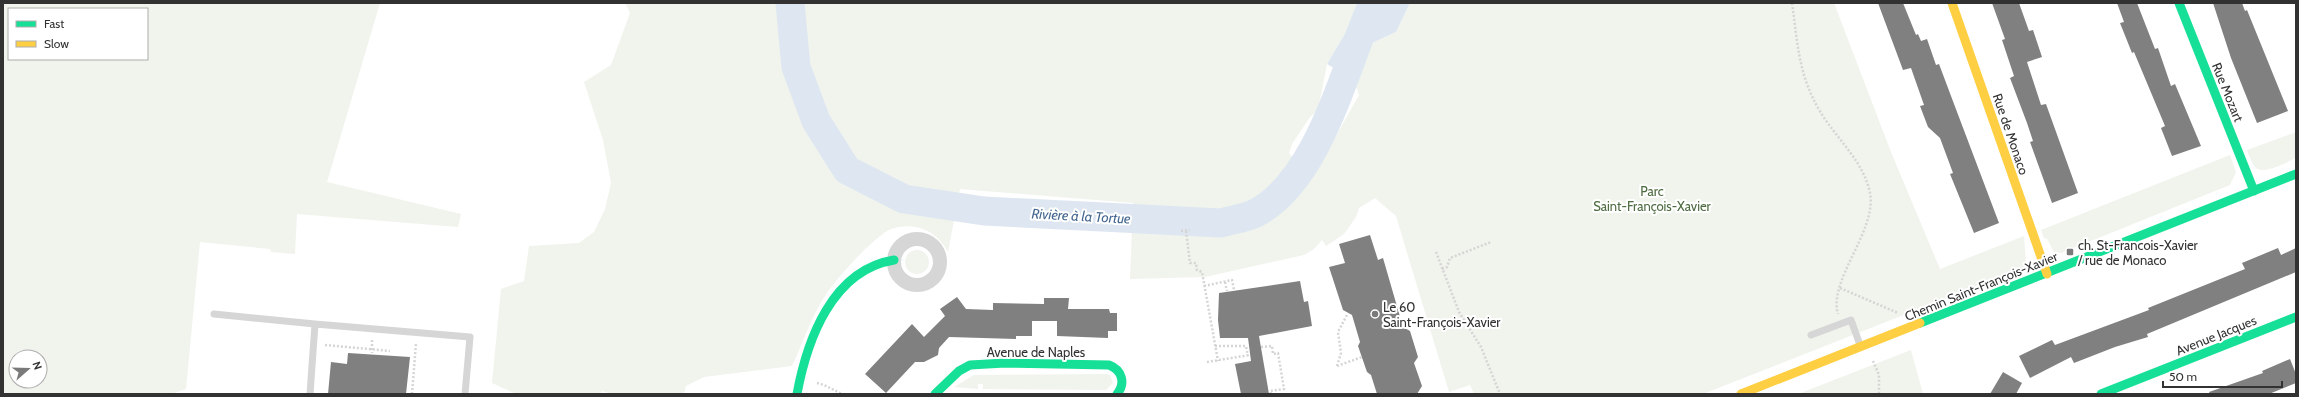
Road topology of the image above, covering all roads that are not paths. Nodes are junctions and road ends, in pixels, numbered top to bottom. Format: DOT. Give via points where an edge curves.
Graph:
graph roads {
  1 [pos="1952,3"];
  2 [pos="2179,3"];
  3 [pos="2296,174"];
  4 [pos="2254,191"];
  5 [pos="894,260"];
  6 [pos="2047,274"];
  7 [pos="214,314"];
  8 [pos="2296,317"];
  9 [pos="315,324"];
  10 [pos="1811,334"];
  11 [pos="1861,347"];
  12 [pos="310,394"];
  13 [pos="465,394"];
  14 [pos="797,394"];
  15 [pos="936,394"];
  16 [pos="1116,394"];
  17 [pos="1741,394"];
  18 [pos="2101,394"];
  1 -- 6 [label="street, Rue de Monaco"];
  2 -- 4 [label="street, Rue Mozart"];
  3 -- 4 [label="street, Chemin Saint-François-Xavier"];
  4 -- 6 [label="street, Chemin Saint-François-Xavier"];
  5 -- 14 [label="street" via="870,265 834,300 811,338"];
  6 -- 11 [label="street, Chemin Saint-François-Xavier"];
  7 -- 9 [label="lane"];
  8 -- 18 [label="street, Avenue Jacques"];
  9 -- 12 [label="lane"];
  9 -- 13 [label="lane" via="470,337"];
  10 -- 11 [label="lane" via="1851,320"];
  11 -- 17 [label="street, Chemin Saint-François-Xavier"];
  15 -- 16 [label="street, Avenue de Naples" via="959,371 970,365 1081,364 1107,365 1116,369 1121,374 1122,382"];
}
